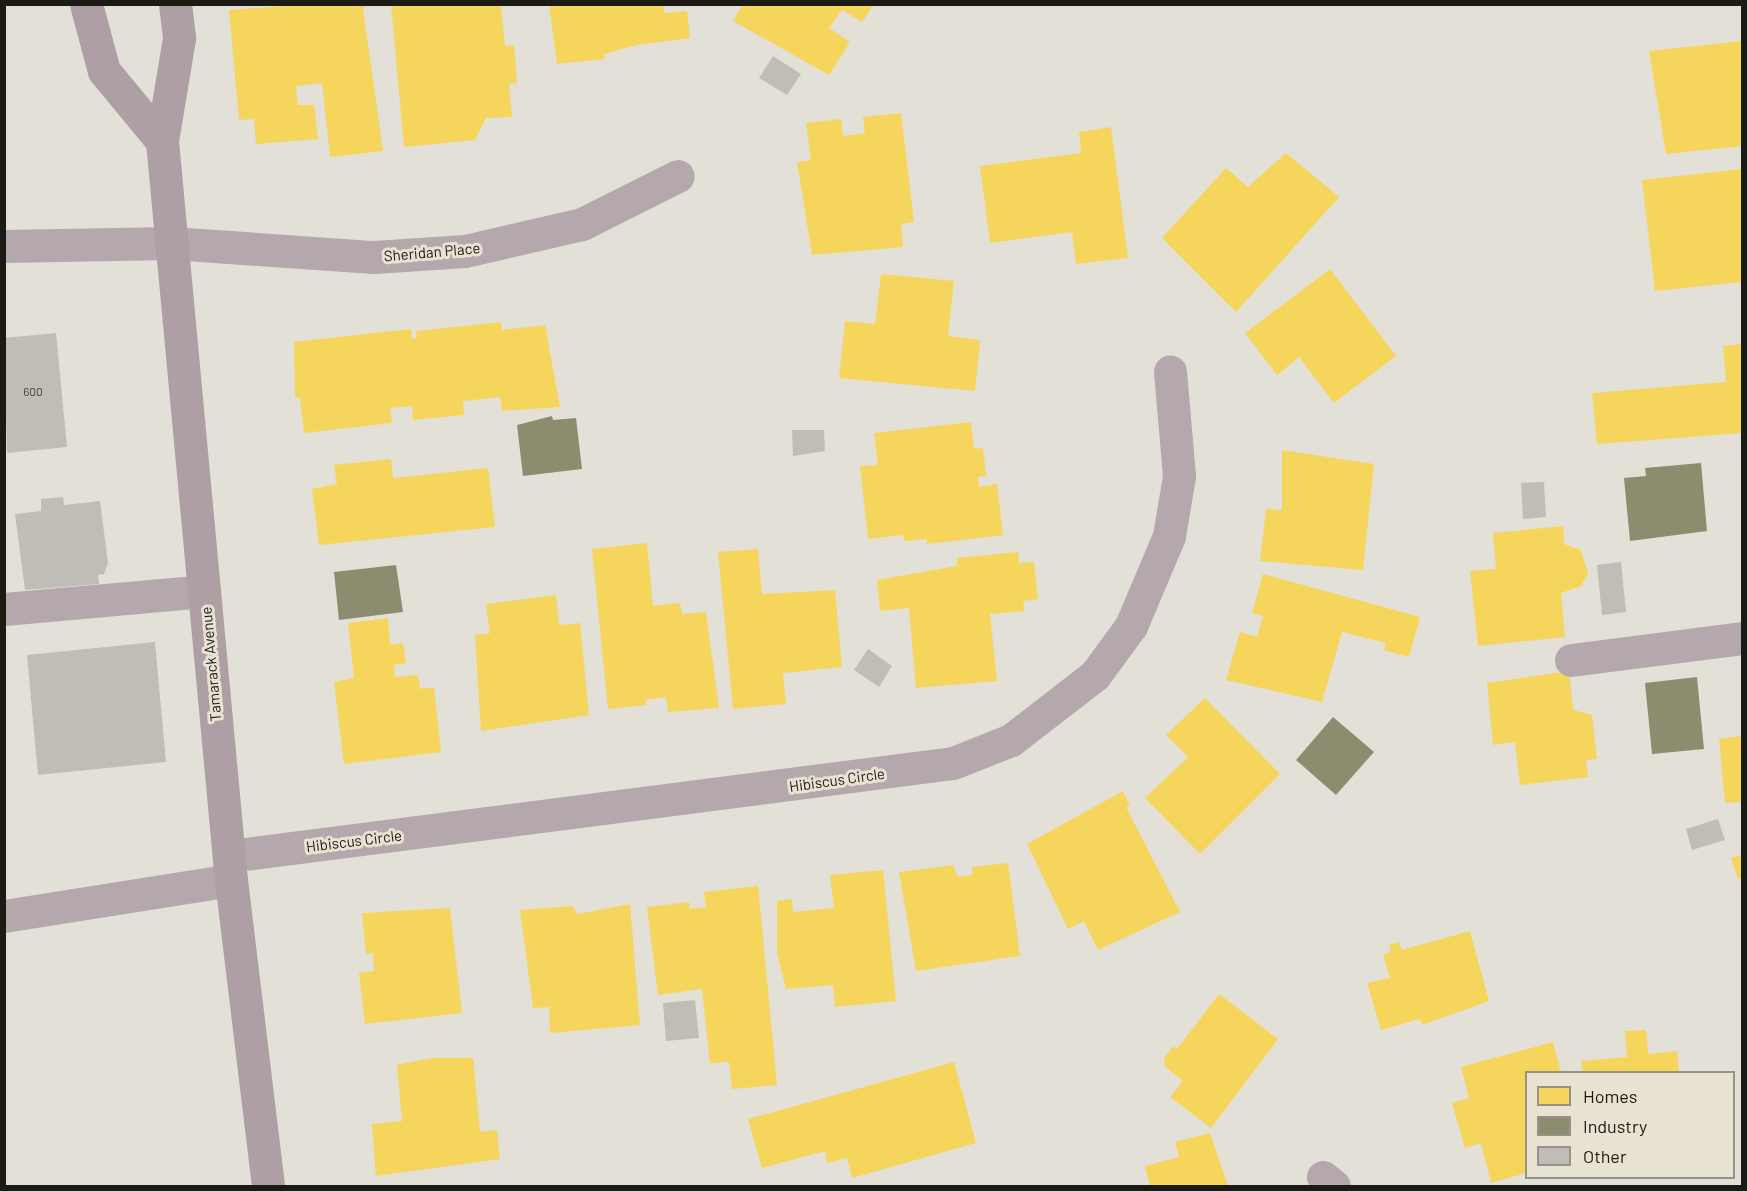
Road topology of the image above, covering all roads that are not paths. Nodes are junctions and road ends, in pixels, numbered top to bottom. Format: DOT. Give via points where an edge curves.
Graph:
graph roads {
  1 [pos="86,4"];
  2 [pos="176,4"];
  3 [pos="162,141"];
  4 [pos="678,176"];
  5 [pos="172,243"];
  6 [pos="4,246"];
  7 [pos="1170,371"];
  8 [pos="204,591"];
  9 [pos="4,609"];
  10 [pos="1743,638"];
  11 [pos="1571,660"];
  12 [pos="231,868"];
  13 [pos="4,916"];
  14 [pos="268,1186"];
  1 -- 3 [label="main road" via="104,70"];
  2 -- 3 [label="main road, Tamarack Avenue" via="179,38"];
  3 -- 5 [label="main road, Tamarack Avenue"];
  4 -- 5 [label="street, Sheridan Place" via="582,224 465,251 374,257"];
  5 -- 6 [label="street, Sheridan Place"];
  5 -- 8 [label="main road, Tamarack Avenue"];
  7 -- 12 [label="street, Hibiscus Circle" via="1179,476 1170,536 1131,626 1095,675 1011,740 953,763"];
  8 -- 9 [label="street"];
  8 -- 12 [label="main road, Tamarack Avenue"];
  10 -- 11 [label="street"];
  12 -- 13 [label="street, Hibiscus Circle"];
  12 -- 14 [label="main road, Tamarack Avenue"];
}
